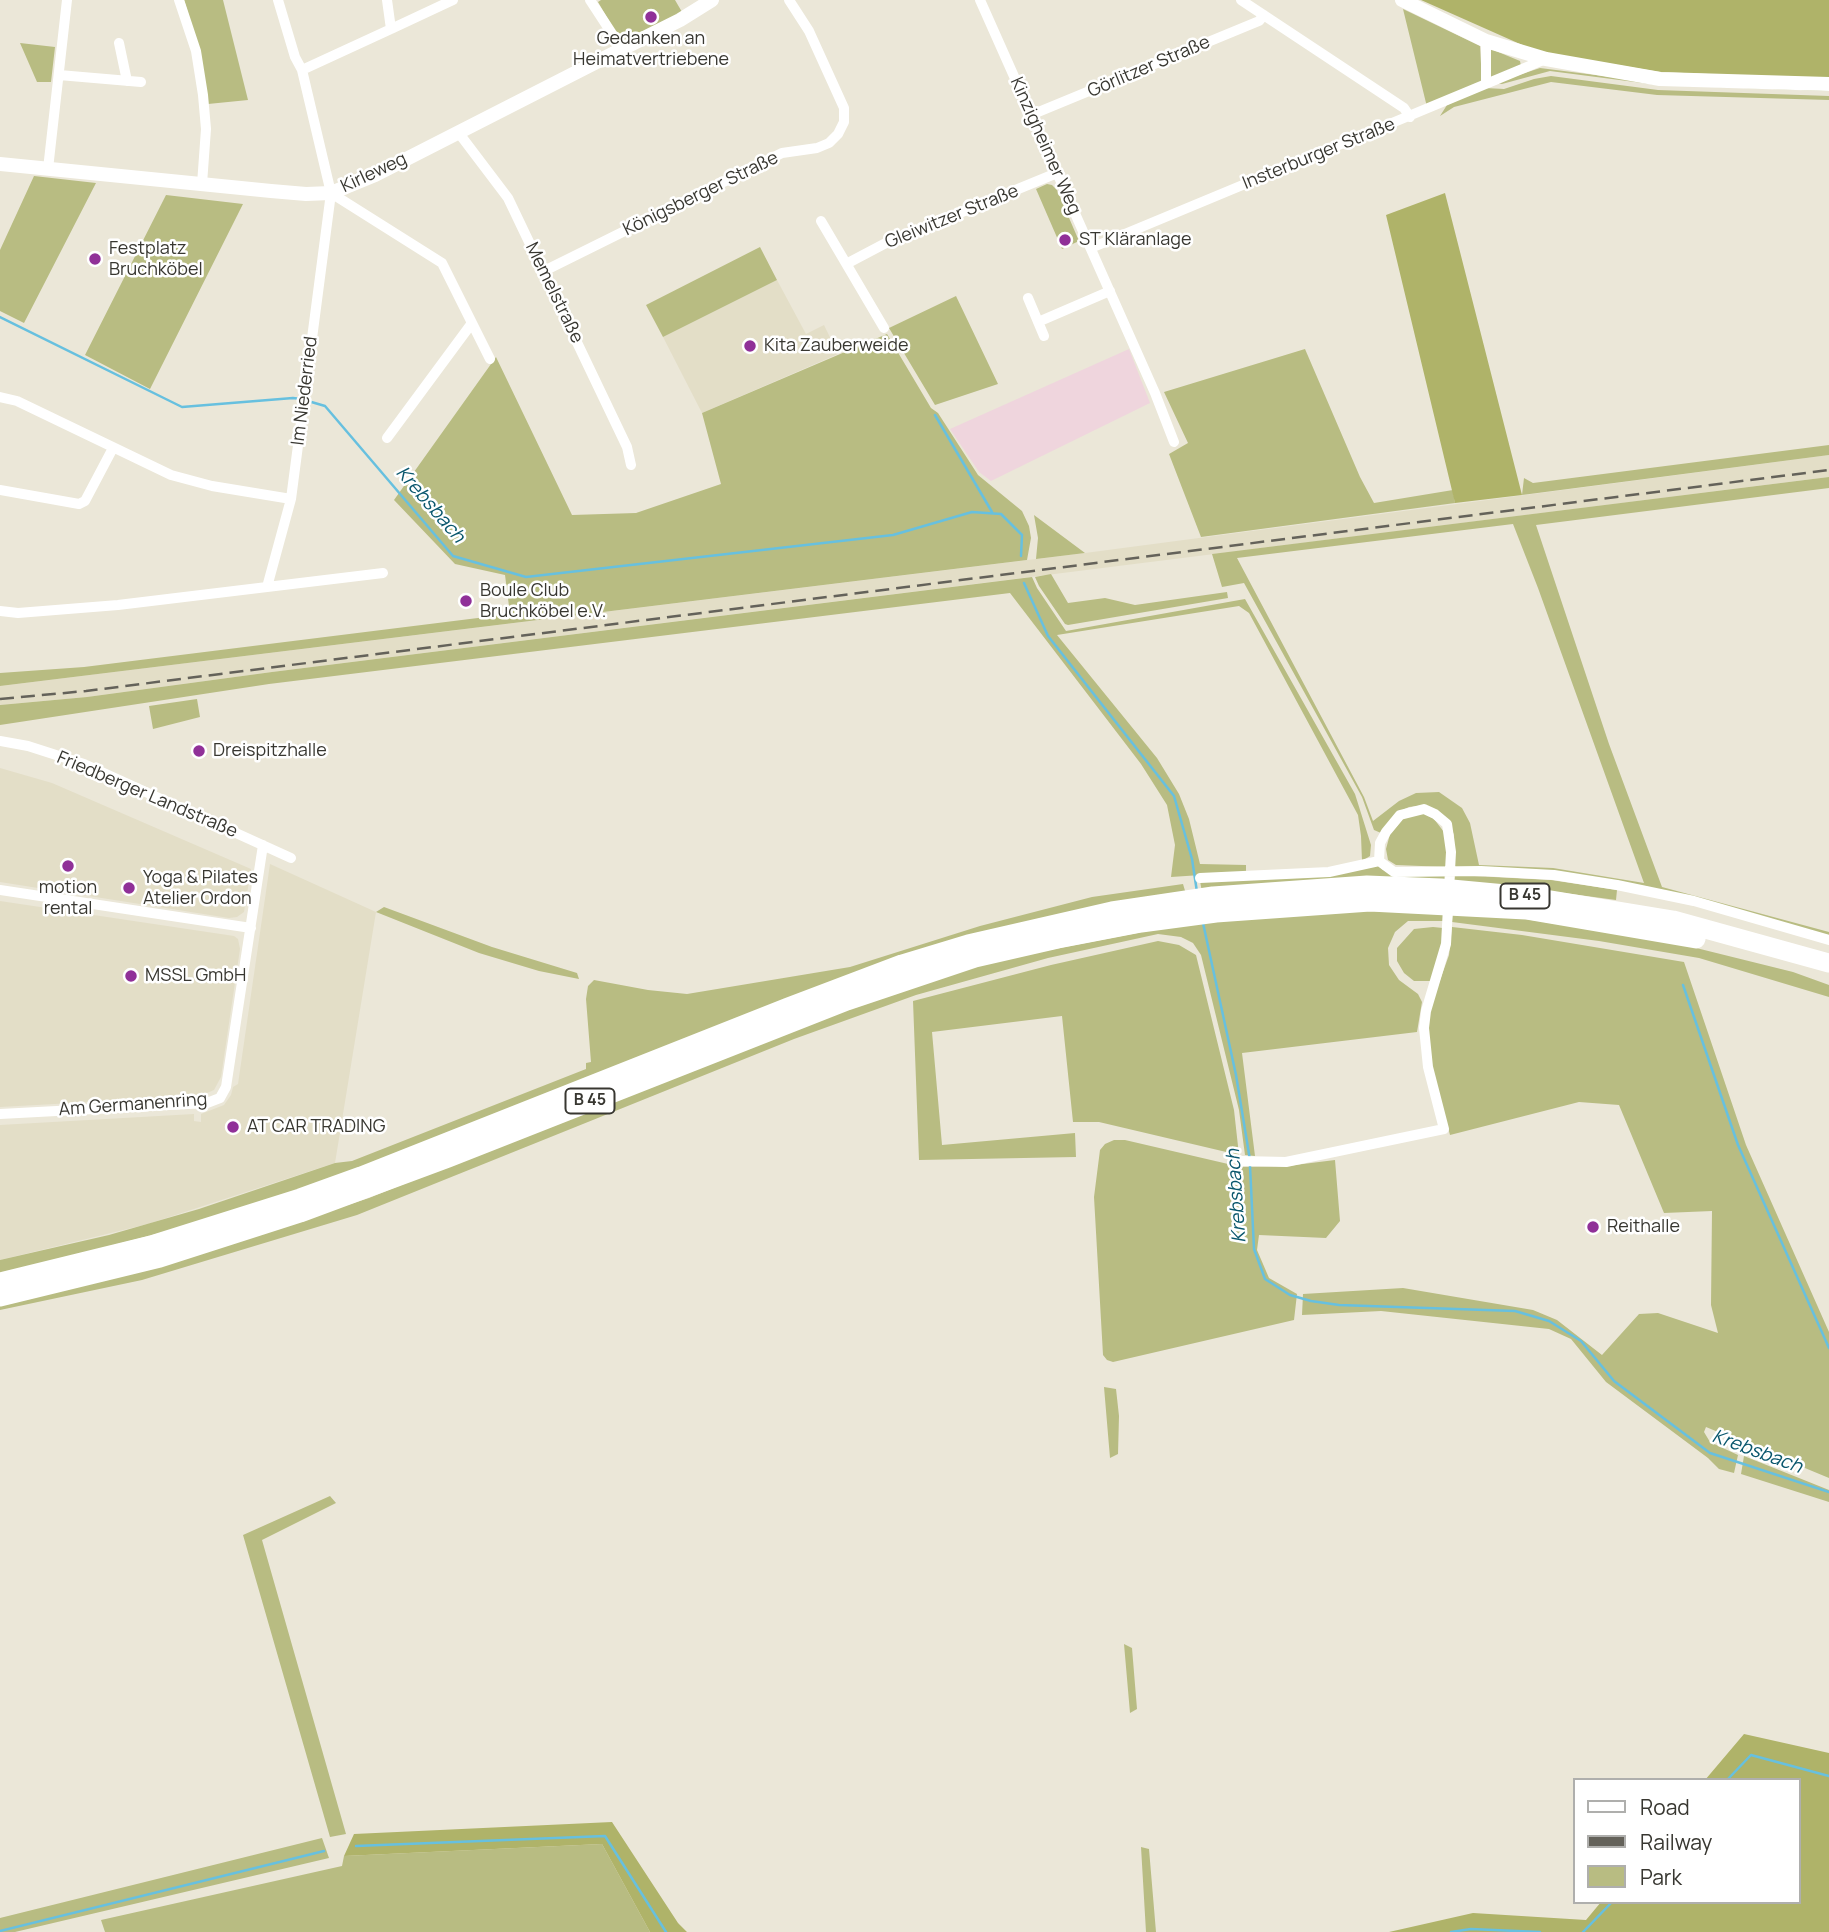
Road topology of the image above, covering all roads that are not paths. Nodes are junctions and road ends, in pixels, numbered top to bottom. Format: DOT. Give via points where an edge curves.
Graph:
graph roads {
  1 [pos="67,0"];
  2 [pos="179,0"];
  3 [pos="278,0"];
  4 [pos="387,0"];
  5 [pos="453,0"];
  6 [pos="590,0"];
  7 [pos="712,0"];
  8 [pos="789,0"];
  9 [pos="980,0"];
  10 [pos="1241,0"];
  11 [pos="1402,0"];
  12 [pos="1264,15"];
  13 [pos="391,29"];
  14 [pos="1486,41"];
  15 [pos="119,44"];
  16 [pos="622,50"];
  17 [pos="1546,59"];
  18 [pos="302,70"];
  19 [pos="59,75"];
  20 [pos="127,80"];
  21 [pos="141,82"];
  22 [pos="1486,83"];
  23 [pos="1829,84"];
  24 [pos="1031,116"];
  25 [pos="1410,117"];
  26 [pos="457,132"];
  27 [pos="0,164"];
  28 [pos="48,169"];
  29 [pos="1057,173"];
  30 [pos="202,184"];
  31 [pos="331,193"];
  32 [pos="821,220"];
  33 [pos="1091,248"];
  34 [pos="848,263"];
  35 [pos="544,271"];
  36 [pos="1110,291"];
  37 [pos="1028,298"];
  38 [pos="1038,322"];
  39 [pos="472,323"];
  40 [pos="884,328"];
  41 [pos="1044,336"];
  42 [pos="491,359"];
  43 [pos="0,397"];
  44 [pos="387,438"];
  45 [pos="1174,442"];
  46 [pos="113,447"];
  47 [pos="631,465"];
  48 [pos="0,490"];
  49 [pos="291,499"];
  50 [pos="383,573"];
  51 [pos="267,587"];
  52 [pos="0,611"];
  53 [pos="0,741"];
  54 [pos="263,845"];
  55 [pos="292,859"];
  56 [pos="1379,861"];
  57 [pos="1200,878"];
  58 [pos="0,890"];
  59 [pos="1214,904"];
  60 [pos="1182,908"];
  61 [pos="251,928"];
  62 [pos="1829,940"];
  63 [pos="1829,962"];
  64 [pos="1829,975"];
  65 [pos="0,1114"];
  66 [pos="1241,1161"];
  67 [pos="0,1282"];
  68 [pos="0,1297"];
  1 -- 19 [label="street"];
  2 -- 30 [label="street" via="196,51 203,95"];
  3 -- 18 [label="street"];
  4 -- 13 [label="street"];
  5 -- 13 [label="street"];
  6 -- 16 [label="street"];
  7 -- 16 [label="street, Kirleweg"];
  8 -- 35 [label="street, Königsberger Straße" via="844,108 838,134 817,148 782,153"];
  9 -- 24 [label="street, Kinzigheimer Weg"];
  10 -- 12 [label="street"];
  11 -- 14 [label="street"];
  12 -- 24 [label="street, Görlitzer Straße" via="1259,21"];
  12 -- 25 [label="street" via="1404,108"];
  13 -- 18 [label="street"];
  14 -- 17 [label="street"];
  14 -- 22 [label="street"];
  15 -- 20 [label="street"];
  16 -- 26 [label="street, Kirleweg"];
  17 -- 22 [label="street, Insterburger Straße"];
  17 -- 23 [label="street" via="1660,79"];
  18 -- 31 [label="street"];
  19 -- 20 [label="street"];
  19 -- 28 [label="street"];
  20 -- 21 [label="street"];
  22 -- 25 [label="street, Insterburger Straße"];
  24 -- 29 [label="street, Kinzigheimer Weg"];
  25 -- 33 [label="street, Insterburger Straße"];
  26 -- 31 [label="street, Kirleweg"];
  26 -- 35 [label="street, Memelstraße" via="508,198"];
  27 -- 28 [label="street, Kirleweg"];
  28 -- 30 [label="street, Kirleweg"];
  29 -- 33 [label="street, Kinzigheimer Weg"];
  29 -- 34 [label="street, Gleiwitzer Straße"];
  30 -- 31 [label="street, Kirleweg"];
  31 -- 39 [label="street" via="442,263"];
  31 -- 49 [label="street, Im Niederried"];
  32 -- 34 [label="street"];
  33 -- 36 [label="street, Kinzigheimer Weg"];
  34 -- 40 [label="street"];
  35 -- 47 [label="street, Memelstraße" via="627,447"];
  36 -- 38 [label="street"];
  36 -- 45 [label="street, Kinzigheimer Weg"];
  37 -- 38 [label="street"];
  38 -- 41 [label="street"];
  39 -- 42 [label="street"];
  39 -- 44 [label="street"];
  43 -- 46 [label="street"];
  46 -- 48 [label="street" via="85,501 79,504"];
  46 -- 49 [label="street" via="171,475"];
  49 -- 51 [label="street, Im Niederried"];
  50 -- 51 [label="street"];
  51 -- 52 [label="street" via="48,612"];
  53 -- 54 [label="street, Friedberger Landstraße" via="84,764"];
  54 -- 55 [label="street, Friedberger Landstraße"];
  54 -- 61 [label="street, Am Germanenring"];
  56 -- 57 [label="street" via="1329,872"];
  56 -- 62 [label="street" via="1394,872 1554,875 1617,885 1694,901"];
  56 -- 66 [label="street" via="1380,844 1400,815 1424,809 1447,824 1451,852 1446,944 1424,1028 1428,1067 1444,1129 1286,1162"];
  58 -- 61 [label="street"];
  59 -- 60 [label="highway, B 45"];
  59 -- 63 [label="highway, B 45" via="1367,885 1527,896 1674,920"];
  59 -- 64 [label="highway, B 45" via="1370,902 1526,910 1671,934"];
  60 -- 67 [label="highway, B 45" via="1112,911 902,964 300,1198 151,1245"];
  60 -- 68 [label="highway, B 45" via="916,977 300,1213 160,1258"];
  61 -- 65 [label="street, Am Germanenring" via="226,1087 220,1097 207,1103"];
}
